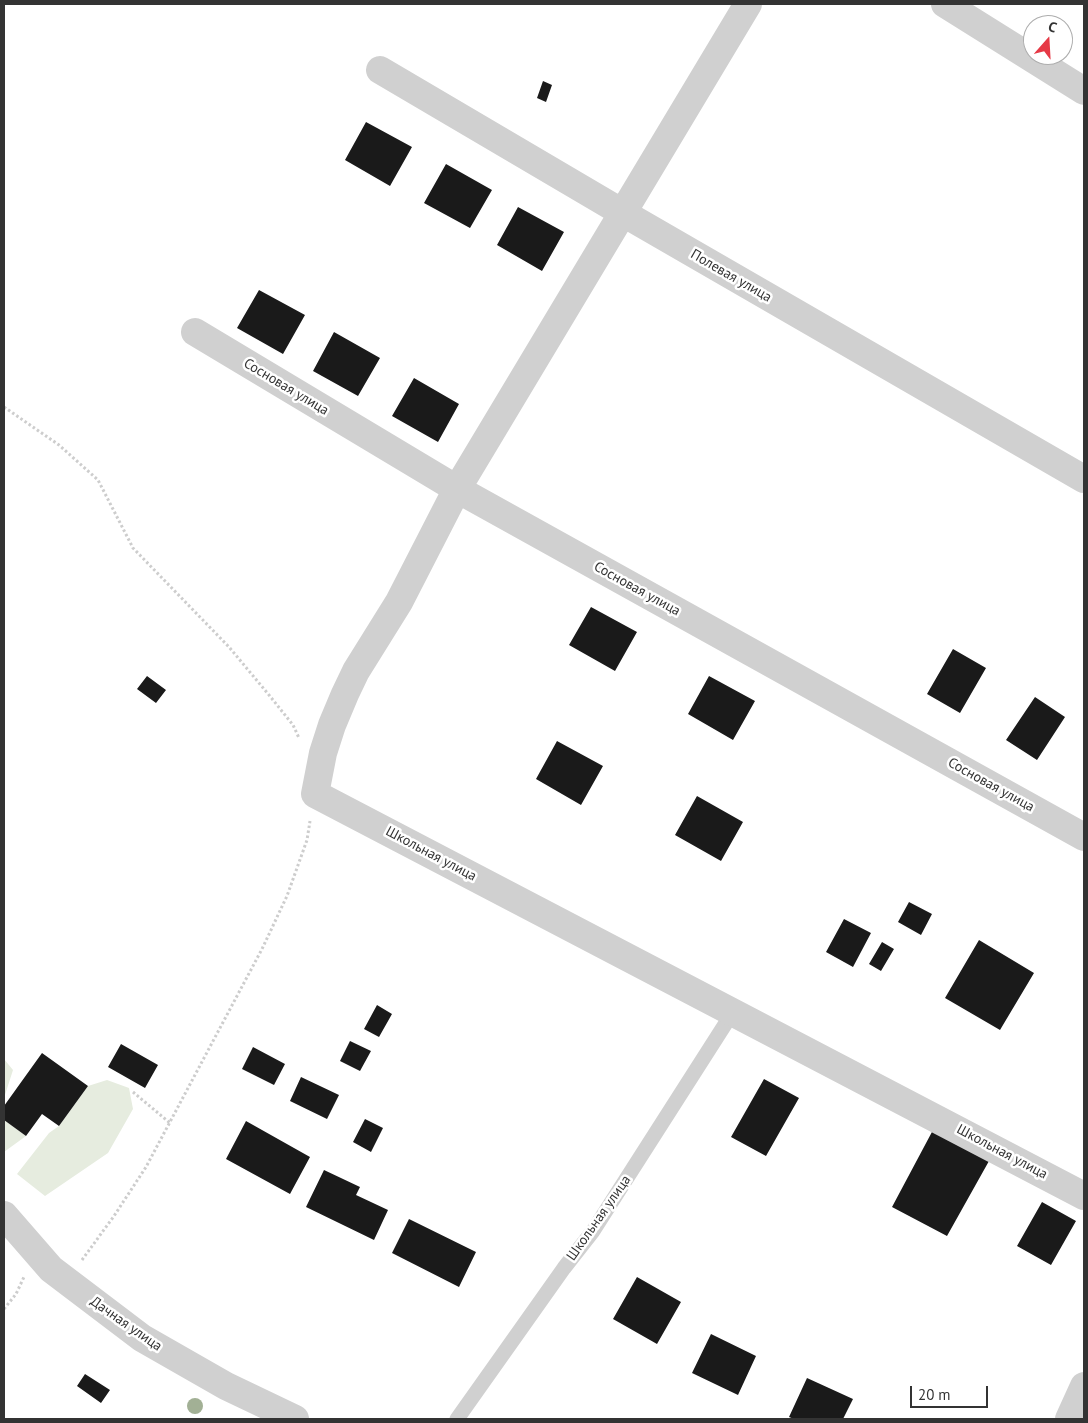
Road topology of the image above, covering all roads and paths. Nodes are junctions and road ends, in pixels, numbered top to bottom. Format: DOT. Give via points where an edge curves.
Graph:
graph roads {
  1 [pos="748,4"];
  2 [pos="945,4"];
  3 [pos="380,70"];
  4 [pos="1084,90"];
  5 [pos="622,213"];
  6 [pos="195,332"];
  7 [pos="4,407"];
  8 [pos="1084,479"];
  9 [pos="457,489"];
  10 [pos="300,741"];
  11 [pos="315,794"];
  12 [pos="1084,837"];
  13 [pos="733,1012"];
  14 [pos="133,1092"];
  15 [pos="170,1123"];
  16 [pos="1084,1196"];
  17 [pos="4,1215"];
  18 [pos="35,1251"];
  19 [pos="66,1280"];
  20 [pos="4,1309"];
  21 [pos="1084,1386"];
  22 [pos="294,1419"];
  23 [pos="457,1419"];
  24 [pos="1069,1419"];
  1 -- 5 [label="street"];
  2 -- 4 [label="street"];
  3 -- 5 [label="street, Полевая улица"];
  5 -- 8 [label="street, Полевая улица"];
  5 -- 9 [label="street"];
  6 -- 9 [label="street, Сосновая улица"];
  7 -- 10 [label="path" via="59,445 98,480 133,548 229,647 287,717"];
  9 -- 11 [label="street" via="399,602 345,694 332,725"];
  9 -- 12 [label="street, Сосновая улица"];
  11 -- 13 [label="street, Школьная улица"];
  11 -- 15 [label="path" via="307,840 287,896"];
  13 -- 16 [label="street, Школьная улица"];
  13 -- 23 [label="lane, Школьная улица" via="593,1232"];
  14 -- 15 [label="path"];
  15 -- 19 [label="path" via="114,1216"];
  17 -- 18 [label="street, Дачная улица"];
  18 -- 19 [label="street, Дачная улица"];
  18 -- 20 [label="path" via="16,1294"];
  19 -- 22 [label="street, Дачная улица" via="142,1338 226,1386"];
  21 -- 24 [label="street"];
}
